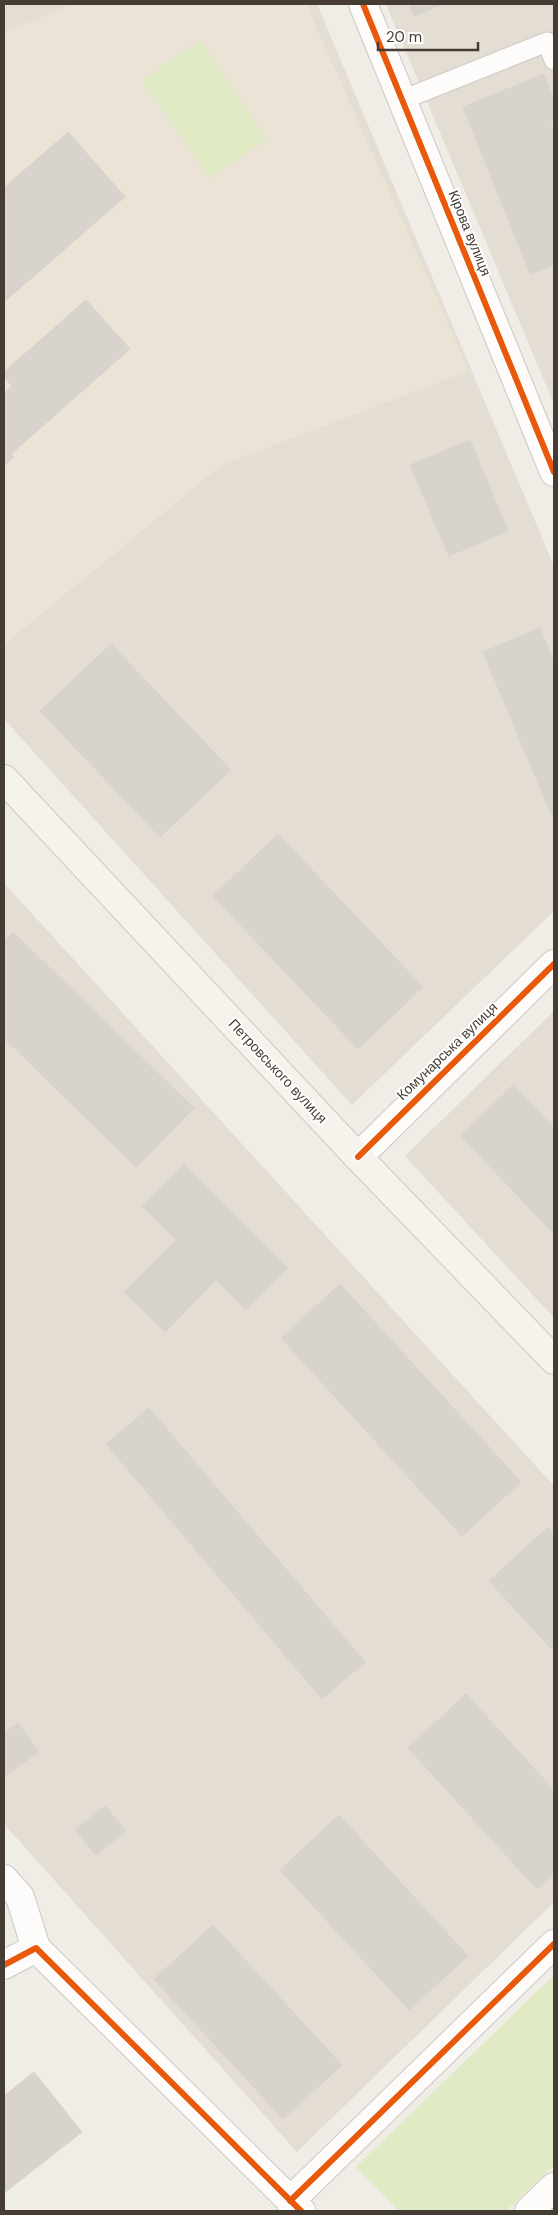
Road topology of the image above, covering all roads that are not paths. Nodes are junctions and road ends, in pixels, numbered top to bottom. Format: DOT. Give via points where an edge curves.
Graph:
graph roads {
  1 [pos="363,4"];
  2 [pos="554,60"];
  3 [pos="402,100"];
  4 [pos="554,472"];
  5 [pos="4,779"];
  6 [pos="554,964"];
  7 [pos="358,1156"];
  8 [pos="554,1360"];
  9 [pos="4,1879"];
  10 [pos="554,1944"];
  11 [pos="36,1948"];
  12 [pos="4,1965"];
  13 [pos="554,2187"];
  14 [pos="296,2206"];
  15 [pos="529,2211"];
  1 -- 3 [label="street, Кірова вулиця"];
  2 -- 3 [label="lane" via="546,42"];
  3 -- 4 [label="street, Кірова вулиця"];
  5 -- 7 [label="main road, Петровського вулиця"];
  6 -- 7 [label="street, Комунарська вулиця"];
  7 -- 8 [label="main road, Петровського вулиця"];
  9 -- 11 [label="street" via="20,1897"];
  10 -- 14 [label="street"];
  11 -- 12 [label="street"];
  11 -- 14 [label="street"];
  13 -- 15 [label="street"];
}
